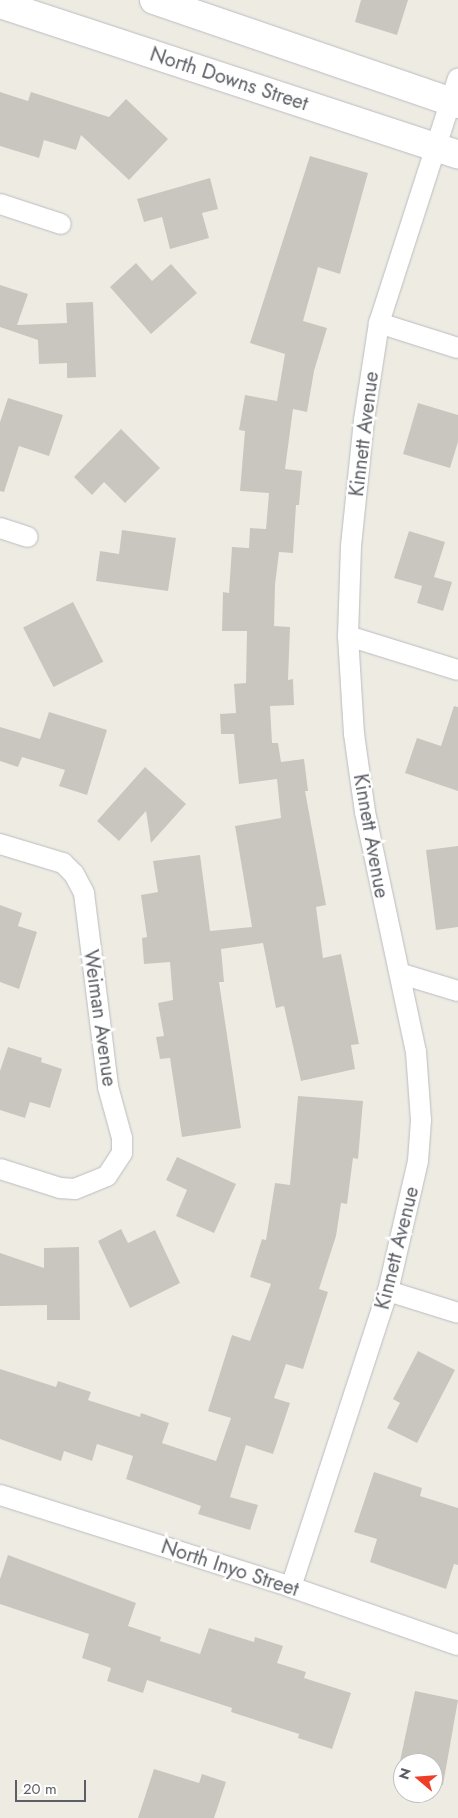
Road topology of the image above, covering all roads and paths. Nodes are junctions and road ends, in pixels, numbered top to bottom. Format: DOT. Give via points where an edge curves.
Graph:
graph roads {
  1 [pos="154,0"];
  2 [pos="0,4"];
  3 [pos="455,94"];
  4 [pos="446,151"];
  5 [pos="0,204"];
  6 [pos="61,224"];
  7 [pos="379,323"];
  8 [pos="458,348"];
  9 [pos="0,528"];
  10 [pos="28,537"];
  11 [pos="348,636"];
  12 [pos="458,670"];
  13 [pos="0,844"];
  14 [pos="402,974"];
  15 [pos="458,991"];
  16 [pos="0,1169"];
  17 [pos="388,1291"];
  18 [pos="458,1313"];
  19 [pos="0,1495"];
  20 [pos="291,1587"];
  21 [pos="458,1645"];
  1 -- 3 [label="street"];
  2 -- 4 [label="street, North Downs Street"];
  3 -- 4 [label="street, Kinnett Avenue"];
  4 -- 7 [label="street, Kinnett Avenue"];
  5 -- 6 [label="street"];
  7 -- 8 [label="street"];
  7 -- 11 [label="street, Kinnett Avenue" via="364,420 353,527"];
  9 -- 10 [label="street"];
  11 -- 12 [label="street"];
  11 -- 14 [label="street, Kinnett Avenue" via="354,734 364,812"];
  13 -- 16 [label="street, Weiman Avenue" via="62,863 74,874 84,893 108,1087 122,1138 122,1153 108,1176 75,1189 60,1188"];
  14 -- 15 [label="street"];
  14 -- 17 [label="street, Kinnett Avenue" via="416,1052 421,1120 418,1161"];
  17 -- 18 [label="street"];
  17 -- 20 [label="street, Kinnett Avenue"];
  19 -- 20 [label="street, North Inyo Street"];
  20 -- 21 [label="street, North Inyo Street"];
}
